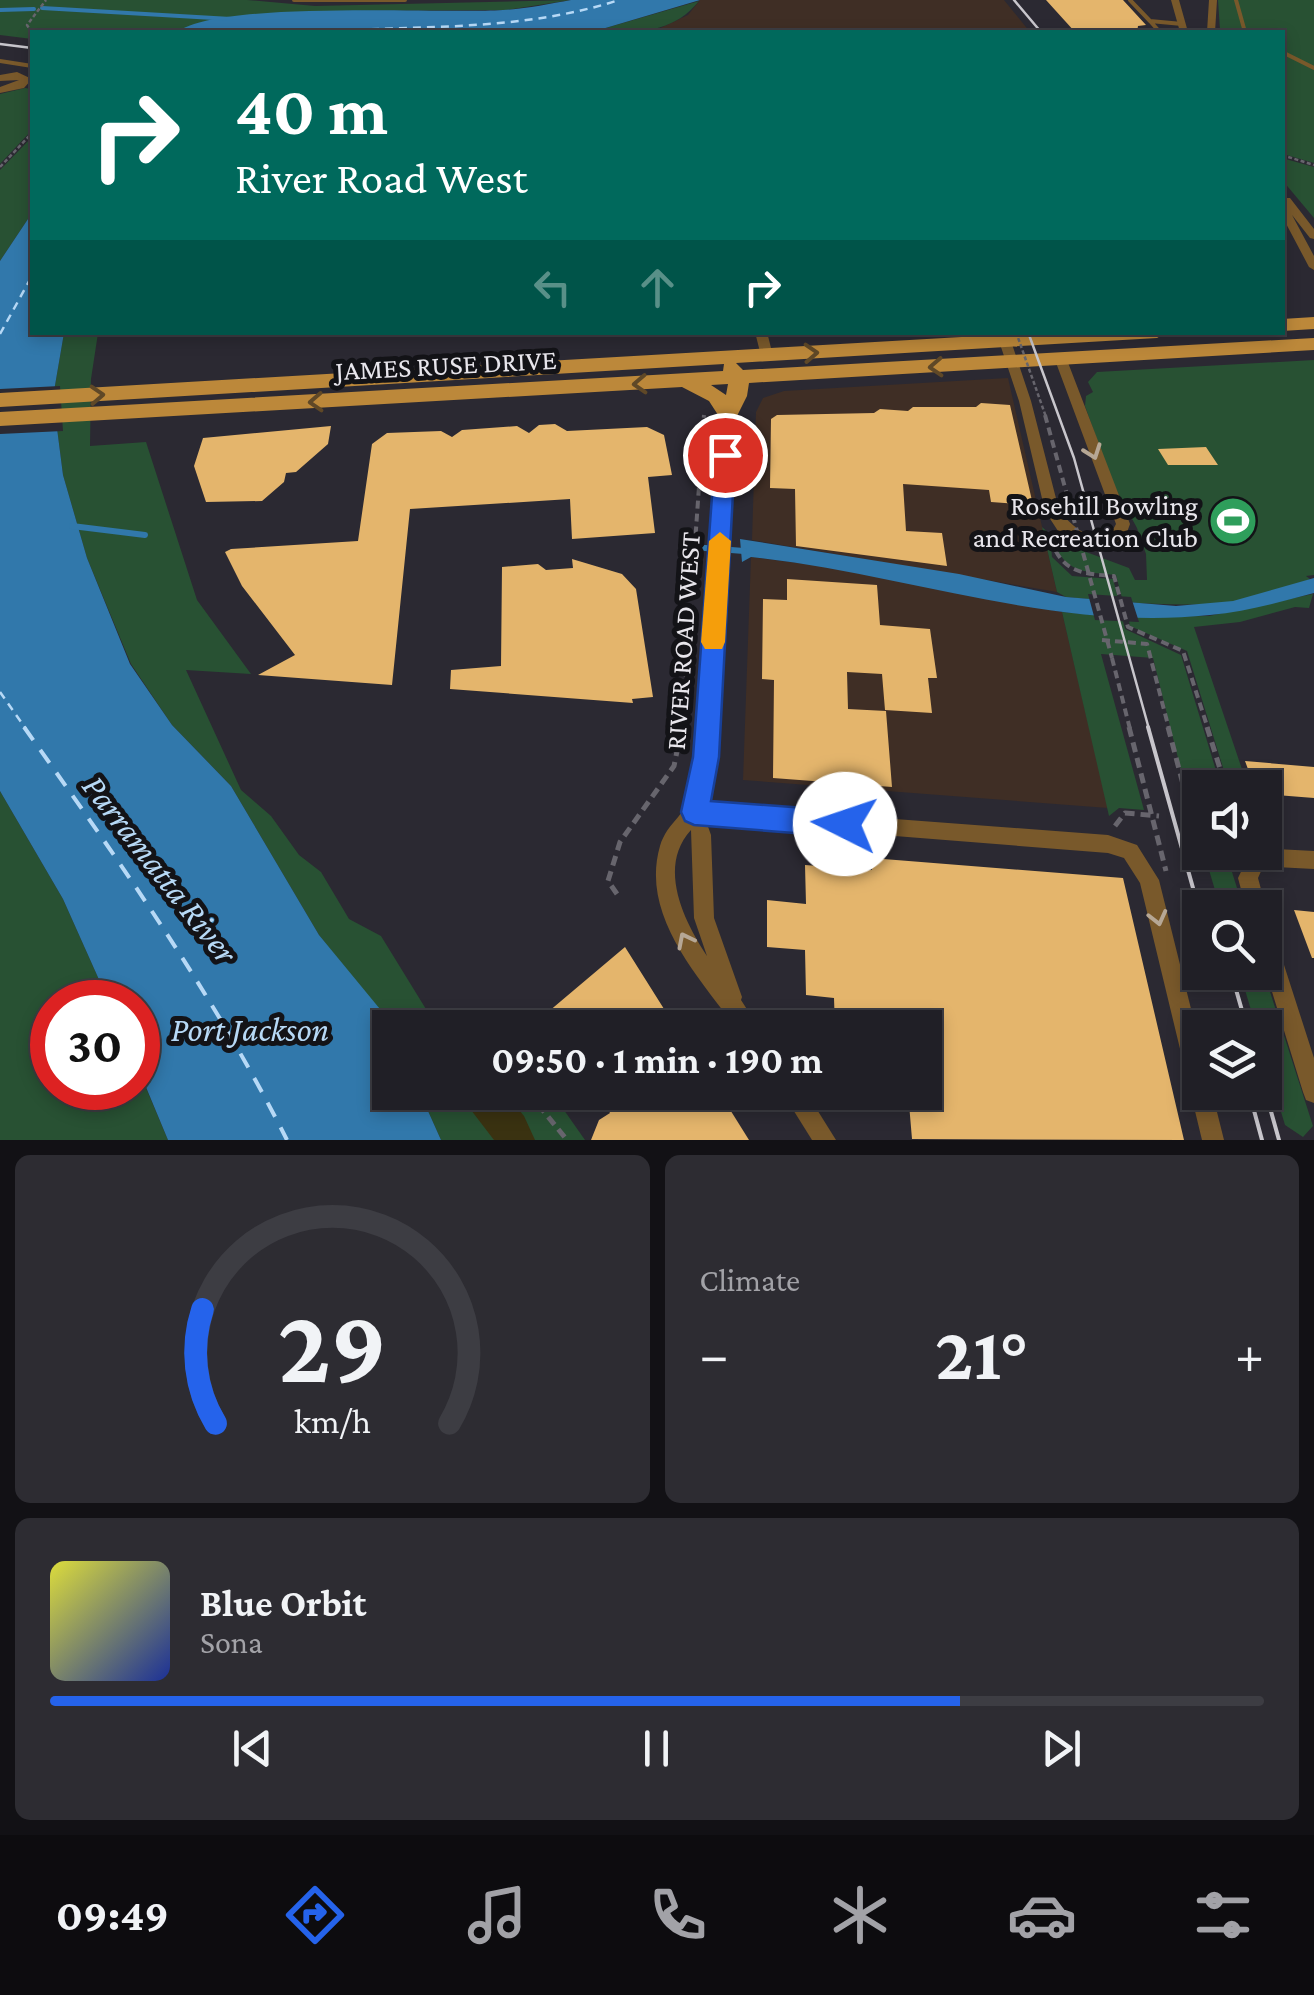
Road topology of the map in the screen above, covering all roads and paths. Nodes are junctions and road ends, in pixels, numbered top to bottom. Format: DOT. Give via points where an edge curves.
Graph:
graph roads {
  1 [pos="46,0"];
  2 [pos="294,0"];
  3 [pos="404,0"];
  4 [pos="1130,0"];
  5 [pos="1175,0"];
  6 [pos="1213,0"];
  7 [pos="1236,0"];
  8 [pos="1150,20"];
  9 [pos="1142,30"];
  10 [pos="1158,30"];
  11 [pos="1181,30"];
  12 [pos="1212,30"];
  13 [pos="1244,30"];
  14 [pos="30,31"];
  15 [pos="1285,54"];
  16 [pos="0,60"];
  17 [pos="30,66"];
  18 [pos="1314,68"];
  19 [pos="30,136"];
  20 [pos="1285,156"];
  21 [pos="1314,165"];
  22 [pos="0,167"];
  23 [pos="1285,200"];
  24 [pos="1285,210"];
  25 [pos="1314,236"];
  26 [pos="1314,267"];
  27 [pos="1314,323"];
  28 [pos="1285,325"];
  29 [pos="762,335"];
  30 [pos="1113,335"];
  31 [pos="1009,342"];
  32 [pos="1314,344"];
  33 [pos="768,356"];
  34 [pos="714,358"];
  35 [pos="1061,360"];
  36 [pos="738,379"];
  37 [pos="685,382"];
  38 [pos="220,398"];
  39 [pos="0,400"];
  40 [pos="705,406"];
  41 [pos="728,412"];
  42 [pos="0,419"];
  43 [pos="1063,528"];
  44 [pos="1102,640"];
  45 [pos="1220,770"];
  46 [pos="1182,780"];
  47 [pos="694,812"];
  48 [pos="1125,813"];
  49 [pos="1156,815"];
  50 [pos="1314,860"];
  51 [pos="1167,873"];
  52 [pos="1250,890"];
  53 [pos="617,894"];
  54 [pos="1282,990"];
  55 [pos="735,1010"];
  56 [pos="739,1010"];
  57 [pos="1182,1019"];
  58 [pos="1314,1092"];
  59 [pos="543,1110"];
  60 [pos="805,1110"];
  61 [pos="1205,1110"];
  62 [pos="567,1140"];
  63 [pos="826,1140"];
  64 [pos="1212,1140"];
  1 -- 14 [label="path" via="33,14"];
  2 -- 3 [label="lane"];
  4 -- 8 [label="lane"];
  5 -- 11 [label="street"];
  6 -- 12 [label="street"];
  7 -- 13 [label="lane"];
  8 -- 10 [label="lane"];
  8 -- 11 [label="lane"];
  9 -- 10 [label="lane"];
  10 -- 11 [label="lane"];
  15 -- 18 [label="lane"];
  16 -- 17 [label="lane"];
  19 -- 22 [label="path"];
  20 -- 21 [label="path"];
  23 -- 25 [label="street"];
  24 -- 26 [label="street"];
  27 -- 28 [label="main road"];
  29 -- 33 [label="street"];
  30 -- 31 [label="main road, JAMES RUSE DRIVE"];
  33 -- 31 [label="main road, JAMES RUSE DRIVE, one-way"];
  31 -- 35 [label="main road, JAMES RUSE DRIVE"];
  31 -- 36 [label="main road, JAMES RUSE DRIVE, one-way"];
  31 -- 43 [label="street" via="1052,511"];
  31 -- 49 [label="path, bridge" via="1059,454"];
  32 -- 35 [label="main road, JAMES RUSE DRIVE"];
  33 -- 34 [label="main road, JAMES RUSE DRIVE"];
  34 -- 36 [label="main road"];
  34 -- 38 [label="main road, JAMES RUSE DRIVE"];
  35 -- 43 [label="street, one-way" via="1123,524 1120,534 1099,543"];
  36 -- 37 [label="main road, JAMES RUSE DRIVE"];
  36 -- 41 [label="main road" via="737,401"];
  37 -- 38 [label="main road, JAMES RUSE DRIVE, one-way"];
  37 -- 41 [label="main road" via="716,396"];
  39 -- 38 [label="main road, JAMES RUSE DRIVE, one-way"];
  38 -- 42 [label="main road, JAMES RUSE DRIVE"];
  40 -- 53 [label="path" via="681,741 674,766 620,842 608,881"];
  41 -- 47 [label="street, RIVER ROAD WEST" via="706,757"];
  43 -- 45 [label="path" via="1052,539 1055,556 1073,573 1114,576 1128,628 1183,650"];
  44 -- 46 [label="path" via="1147,644"];
  55 -- 47 [label="street, RIVER ROAD WEST, one-way" via="694,958 671,904 670,844"];
  47 -- 56 [label="street, RIVER ROAD WEST" via="702,834 704,918"];
  47 -- 57 [label="street, one-way" via="1108,844 1130,852 1145,870"];
  48 -- 49 [label="path"];
  49 -- 51 [label="path"];
  50 -- 52 [label="street" via="1262,859 1249,870"];
  54 -- 58 [label="street"];
  59 -- 62 [label="path"];
  60 -- 63 [label="street"];
  61 -- 64 [label="street"];
}
